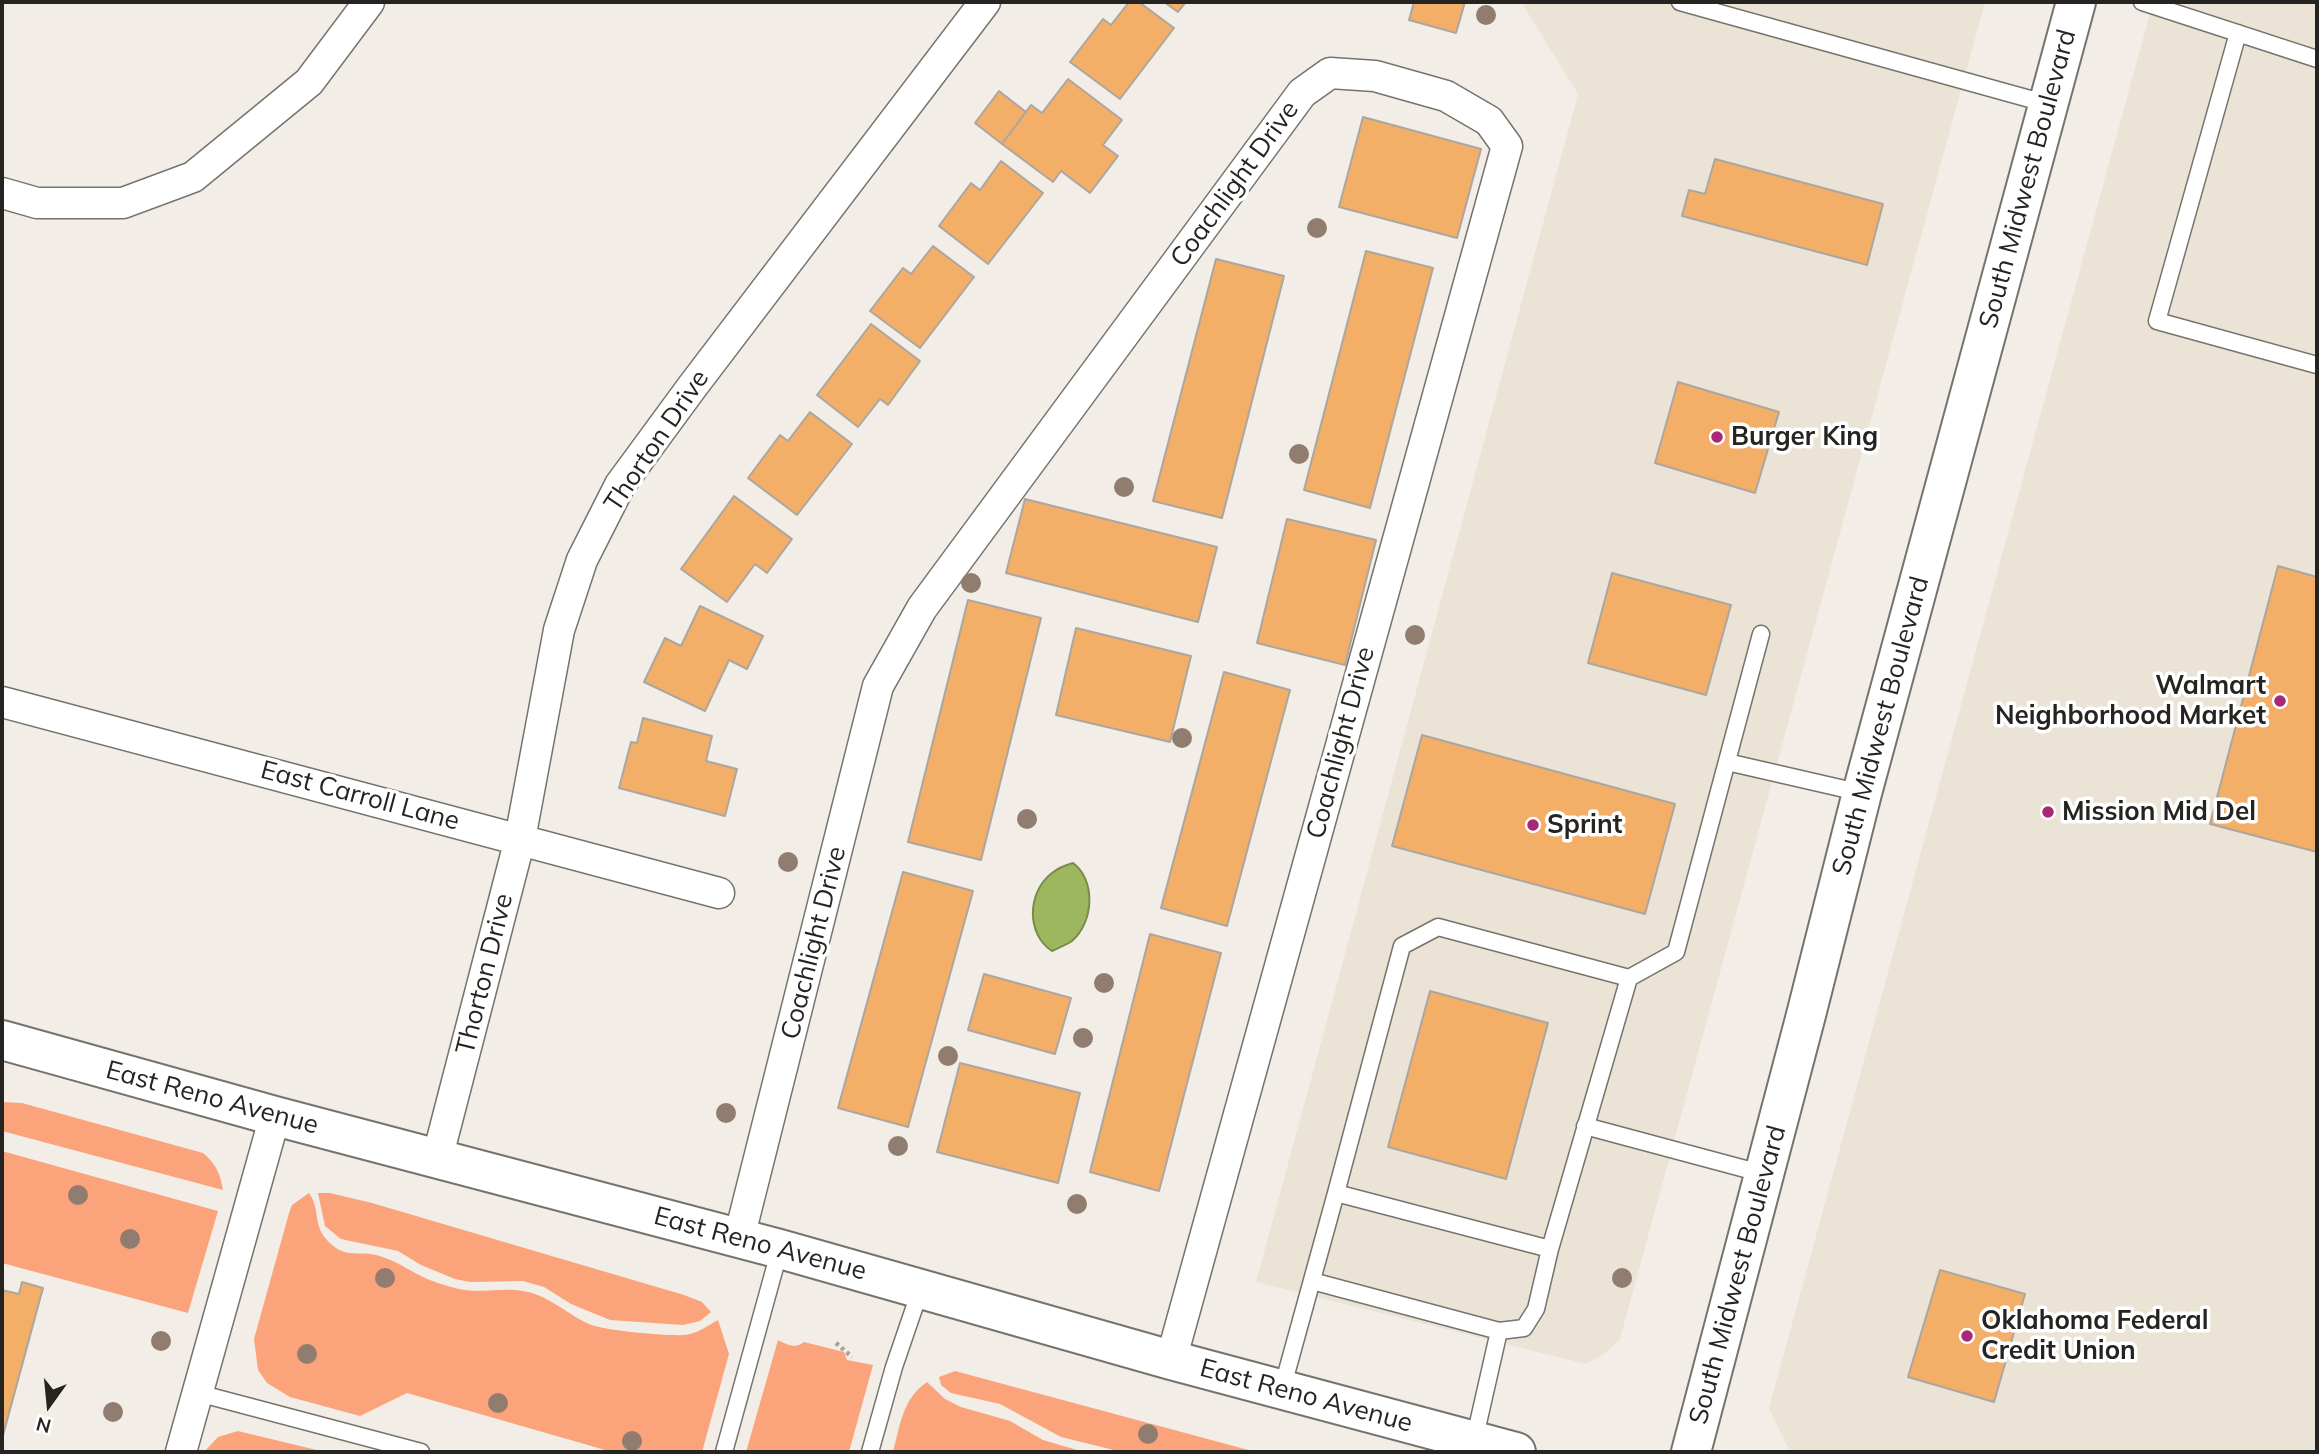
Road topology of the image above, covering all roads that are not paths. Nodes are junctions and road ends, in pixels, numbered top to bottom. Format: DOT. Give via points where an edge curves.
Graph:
graph roads {
  1 [pos="369,2"];
  2 [pos="985,2"];
  3 [pos="1679,2"];
  4 [pos="2076,2"];
  5 [pos="2141,2"];
  6 [pos="2238,33"];
  7 [pos="2317,59"];
  8 [pos="2048,104"];
  9 [pos="2,194"];
  10 [pos="2317,365"];
  11 [pos="1761,634"];
  12 [pos="2,702"];
  13 [pos="1727,762"];
  14 [pos="1862,793"];
  15 [pos="520,839"];
  16 [pos="719,893"];
  17 [pos="1629,978"];
  18 [pos="2,1040"];
  19 [pos="275,1116"];
  20 [pos="1585,1126"];
  21 [pos="437,1159"];
  22 [pos="1764,1174"];
  23 [pos="1336,1193"];
  24 [pos="739,1237"];
  25 [pos="780,1249"];
  26 [pos="1550,1249"];
  27 [pos="1312,1281"];
  28 [pos="921,1288"];
  29 [pos="1499,1331"];
  30 [pos="1171,1360"];
  31 [pos="1282,1390"];
  32 [pos="198,1392"];
  33 [pos="1474,1441"];
  34 [pos="181,1452"];
  35 [pos="421,1452"];
  36 [pos="724,1452"];
  37 [pos="870,1452"];
  38 [pos="1516,1452"];
  39 [pos="1691,1452"];
  1 -- 9 [label="street" via="309,82 193,177 123,204 37,203"];
  2 -- 15 [label="street, Thorton Drive" via="620,485 582,560 559,630"];
  3 -- 8 [label="lane"];
  4 -- 8 [label="main road, South Midwest Boulevard"];
  5 -- 6 [label="lane"];
  6 -- 7 [label="lane"];
  6 -- 10 [label="lane" via="2157,321"];
  8 -- 14 [label="main road, South Midwest Boulevard"];
  11 -- 13 [label="lane"];
  12 -- 15 [label="street, East Carroll Lane"];
  13 -- 14 [label="lane"];
  13 -- 17 [label="lane" via="1676,952"];
  14 -- 22 [label="main road, South Midwest Boulevard"];
  15 -- 16 [label="street, East Carroll Lane"];
  15 -- 21 [label="street, Thorton Drive"];
  17 -- 20 [label="lane"];
  17 -- 23 [label="lane" via="1438,927 1402,946"];
  18 -- 19 [label="main road, East Reno Avenue"];
  19 -- 21 [label="main road, East Reno Avenue"];
  19 -- 32 [label="street"];
  20 -- 22 [label="lane"];
  20 -- 26 [label="lane"];
  21 -- 24 [label="main road, East Reno Avenue"];
  22 -- 39 [label="main road, South Midwest Boulevard"];
  23 -- 26 [label="lane"];
  23 -- 27 [label="lane"];
  24 -- 25 [label="main road, East Reno Avenue"];
  24 -- 30 [label="street, Coachlight Drive" via="878,687 922,608 1302,93 1330,74 1375,76 1446,96 1489,121 1507,146"];
  25 -- 28 [label="main road, East Reno Avenue"];
  25 -- 36 [label="lane"];
  26 -- 29 [label="lane" via="1536,1309 1524,1328"];
  27 -- 29 [label="lane"];
  27 -- 31 [label="lane"];
  28 -- 30 [label="main road, East Reno Avenue"];
  28 -- 37 [label="lane"];
  29 -- 33 [label="lane"];
  30 -- 31 [label="main road, East Reno Avenue"];
  31 -- 33 [label="main road, East Reno Avenue"];
  32 -- 34 [label="street"];
  32 -- 35 [label="lane"];
  33 -- 38 [label="main road, East Reno Avenue"];
}
